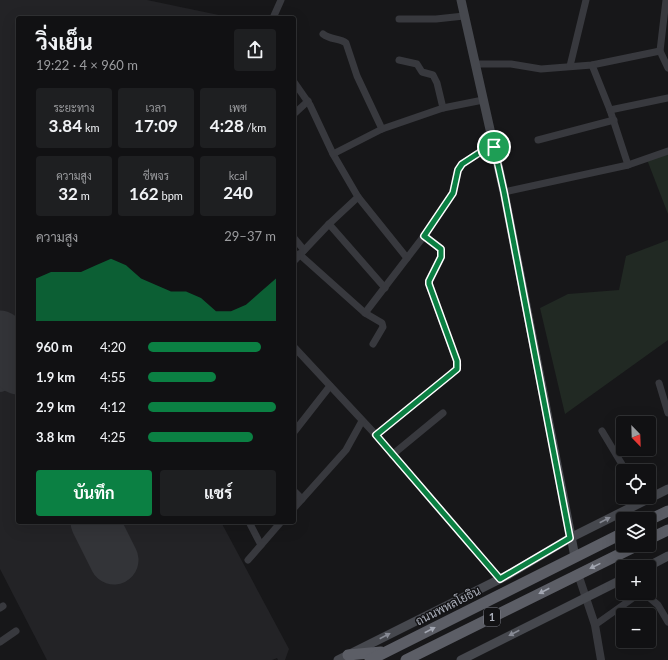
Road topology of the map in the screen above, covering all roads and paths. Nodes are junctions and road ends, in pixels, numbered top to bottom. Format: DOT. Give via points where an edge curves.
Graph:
graph roads {
  1 [pos="281,0"];
  2 [pos="460,0"];
  3 [pos="586,0"];
  4 [pos="666,0"];
  5 [pos="274,16"];
  6 [pos="464,16"];
  7 [pos="399,19"];
  8 [pos="323,34"];
  9 [pos="660,51"];
  10 [pos="399,60"];
  11 [pos="475,64"];
  12 [pos="592,65"];
  13 [pos="570,66"];
  14 [pos="668,68"];
  15 [pos="296,85"];
  16 [pos="668,98"];
  17 [pos="483,100"];
  18 [pos="308,101"];
  19 [pos="443,108"];
  20 [pos="610,110"];
  21 [pos="296,112"];
  22 [pos="614,120"];
  23 [pos="382,129"];
  24 [pos="538,140"];
  25 [pos="494,147"];
  26 [pos="668,151"];
  27 [pos="333,154"];
  28 [pos="628,165"];
  29 [pos="504,192"];
  30 [pos="358,196"];
  31 [pos="329,224"];
  32 [pos="424,236"];
  33 [pos="296,242"];
  34 [pos="301,252"];
  35 [pos="296,258"];
  36 [pos="407,258"];
  37 [pos="385,288"];
  38 [pos="365,313"];
  39 [pos="373,344"];
  40 [pos="296,350"];
  41 [pos="659,383"];
  42 [pos="330,386"];
  43 [pos="443,413"];
  44 [pos="668,413"];
  45 [pos="362,421"];
  46 [pos="296,429"];
  47 [pos="602,431"];
  48 [pos="376,435"];
  49 [pos="392,455"];
  50 [pos="622,464"];
  51 [pos="668,489"];
  52 [pos="296,493"];
  53 [pos="656,494"];
  54 [pos="302,499"];
  55 [pos="634,504"];
  56 [pos="296,506"];
  57 [pos="668,511"];
  58 [pos="656,517"];
  59 [pos="250,524"];
  60 [pos="279,524"];
  61 [pos="668,530"];
  62 [pos="616,536"];
  63 [pos="656,536"];
  64 [pos="570,538"];
  65 [pos="261,545"];
  66 [pos="624,552"];
  67 [pos="668,556"];
  68 [pos="575,557"];
  69 [pos="248,560"];
  70 [pos="656,562"];
  71 [pos="578,574"];
  72 [pos="500,579"];
  73 [pos="616,582"];
  74 [pos="586,597"];
  75 [pos="630,600"];
  76 [pos="652,600"];
  77 [pos="668,622"];
  78 [pos="595,625"];
  79 [pos="16,631"];
  80 [pos="0,642"];
  81 [pos="431,648"];
  82 [pos="388,651"];
  83 [pos="343,658"];
  84 [pos="370,660"];
  85 [pos="406,660"];
  86 [pos="425,660"];
  87 [pos="461,660"];
  88 [pos="601,660"];
  1 -- 5 [label="street"];
  2 -- 6 [label="main road"];
  3 -- 13 [label="street"];
  4 -- 9 [label="street"];
  6 -- 7 [label="street"];
  6 -- 11 [label="main road"];
  8 -- 23 [label="street" via="346,43"];
  9 -- 12 [label="street"];
  9 -- 14 [label="street"];
  10 -- 19 [label="street" via="417,64 422,72 433,75"];
  11 -- 13 [label="street" via="510,64 541,69"];
  11 -- 17 [label="main road"];
  12 -- 13 [label="street"];
  12 -- 20 [label="street"];
  15 -- 18 [label="street"];
  16 -- 20 [label="street"];
  17 -- 19 [label="street"];
  17 -- 25 [label="main road"];
  18 -- 21 [label="street"];
  18 -- 27 [label="street"];
  19 -- 23 [label="street"];
  20 -- 22 [label="street"];
  22 -- 24 [label="street"];
  22 -- 28 [label="street"];
  23 -- 27 [label="street"];
  25 -- 29 [label="main road"];
  25 -- 32 [label="street" via="482,151 462,164 458,170 453,193"];
  26 -- 28 [label="street"];
  27 -- 30 [label="street"];
  28 -- 29 [label="street"];
  29 -- 64 [label="main road"];
  30 -- 31 [label="street"];
  30 -- 36 [label="street"];
  31 -- 34 [label="street"];
  31 -- 37 [label="street"];
  32 -- 36 [label="street"];
  32 -- 48 [label="street" via="441,249 441,257 429,284 458,365 457,369"];
  33 -- 34 [label="street"];
  34 -- 35 [label="street"];
  34 -- 38 [label="street"];
  36 -- 37 [label="street"];
  37 -- 38 [label="street"];
  38 -- 39 [label="street" via="384,325"];
  40 -- 42 [label="street"];
  41 -- 44 [label="street"];
  42 -- 45 [label="street"];
  42 -- 46 [label="street"];
  43 -- 49 [label="street"];
  45 -- 48 [label="street"];
  45 -- 54 [label="street" via="346,450"];
  47 -- 50 [label="street"];
  48 -- 49 [label="street"];
  49 -- 72 [label="street"];
  51 -- 53 [label="main road"];
  52 -- 54 [label="street"];
  54 -- 56 [label="street"];
  64 -- 55 [label="main road, one-way"];
  57 -- 58 [label="highway"];
  59 -- 65 [label="street"];
  60 -- 65 [label="street"];
  61 -- 63 [label="highway"];
  62 -- 68 [label="highway, ถนนพหลโยธิน / 1"];
  64 -- 68 [label="main road"];
  64 -- 72 [label="main road"];
  65 -- 69 [label="street"];
  66 -- 71 [label="highway, 1, one-way"];
  67 -- 70 [label="main road"];
  68 -- 71 [label="highway"];
  82 -- 68 [label="highway, ถนนพหลโยธิน / 1, one-way"];
  71 -- 74 [label="street"];
  71 -- 81 [label="highway, 1, one-way"];
  83 -- 72 [label="main road, one-way"];
  73 -- 74 [label="main road, 1"];
  74 -- 78 [label="street"];
  74 -- 87 [label="main road, 1, one-way"];
  75 -- 78 [label="street"];
  76 -- 77 [label="street"];
  78 -- 88 [label="street"];
  79 -- 80 [label="street"];
  81 -- 85 [label="highway, 1"];
  81 -- 86 [label="highway"];
  82 -- 83 [label="highway"];
  82 -- 84 [label="highway, ถนนพหลโยธิน / 1"];
}
